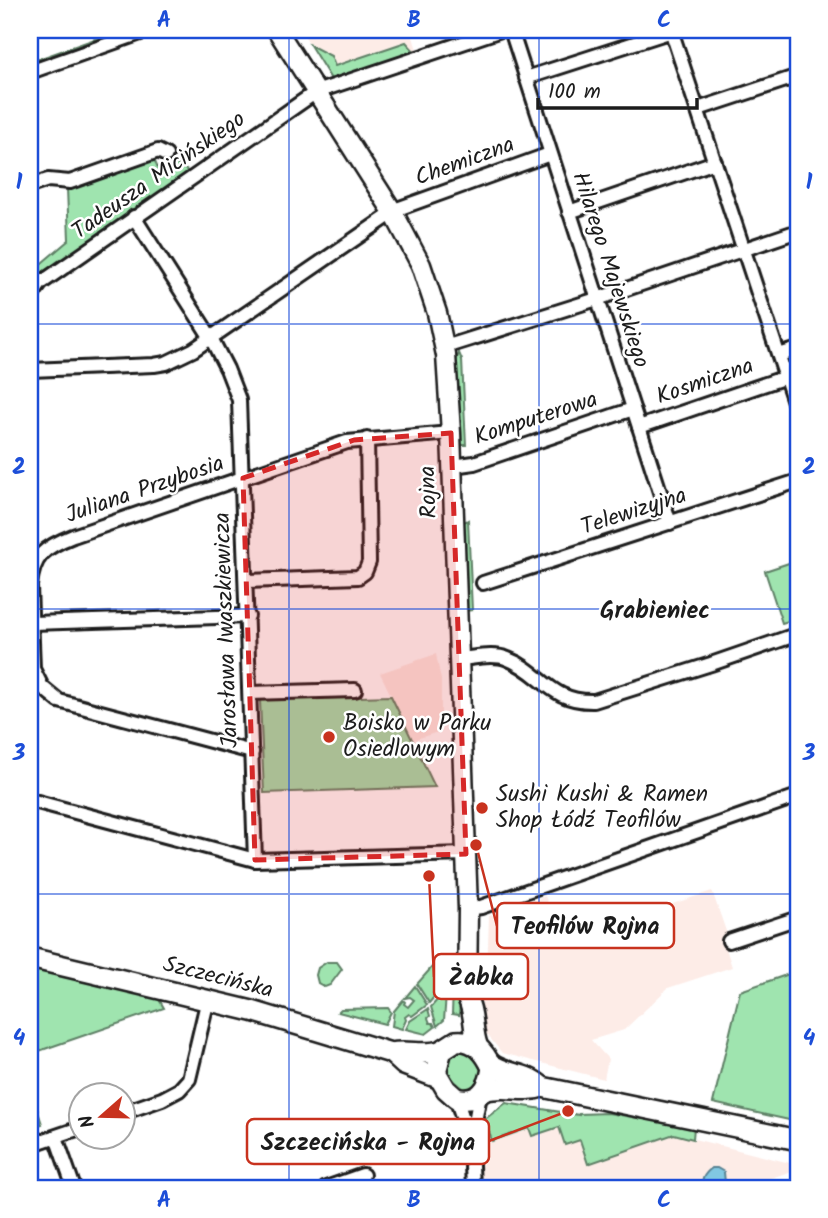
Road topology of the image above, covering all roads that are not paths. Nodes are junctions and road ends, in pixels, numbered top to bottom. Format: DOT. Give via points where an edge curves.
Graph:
graph roads {
  1 [pos="149,30"];
  2 [pos="277,30"];
  3 [pos="501,30"];
  4 [pos="511,30"];
  5 [pos="671,30"];
  6 [pos="30,72"];
  7 [pos="798,76"];
  8 [pos="526,78"];
  9 [pos="316,92"];
  10 [pos="698,109"];
  11 [pos="551,154"];
  12 [pos="166,155"];
  13 [pos="715,162"];
  14 [pos="30,186"];
  15 [pos="393,212"];
  16 [pos="569,212"];
  17 [pos="134,218"];
  18 [pos="798,231"];
  19 [pos="743,250"];
  20 [pos="30,298"];
  21 [pos="597,299"];
  22 [pos="211,338"];
  23 [pos="445,347"];
  24 [pos="798,349"];
  25 [pos="779,355"];
  26 [pos="30,370"];
  27 [pos="786,377"];
  28 [pos="633,409"];
  29 [pos="798,414"];
  30 [pos="639,427"];
  31 [pos="451,433"];
  32 [pos="367,439"];
  33 [pos="453,466"];
  34 [pos="243,478"];
  35 [pos="798,481"];
  36 [pos="670,523"];
  37 [pos="247,581"];
  38 [pos="483,583"];
  39 [pos="248,616"];
  40 [pos="32,623"];
  41 [pos="798,634"];
  42 [pos="459,659"];
  43 [pos="355,690"];
  44 [pos="250,693"];
  45 [pos="252,752"];
  46 [pos="798,796"];
  47 [pos="30,800"];
  48 [pos="466,854"];
  49 [pos="255,860"];
  50 [pos="467,909"];
  51 [pos="798,918"];
  52 [pos="729,941"];
  53 [pos="30,958"];
  54 [pos="467,998"];
  55 [pos="208,999"];
  56 [pos="449,1045"];
  57 [pos="478,1046"];
  58 [pos="391,1053"];
  59 [pos="490,1063"];
  60 [pos="438,1078"];
  61 [pos="542,1087"];
  62 [pos="482,1093"];
  63 [pos="456,1098"];
  64 [pos="136,1108"];
  65 [pos="66,1133"];
  66 [pos="57,1136"];
  67 [pos="798,1140"];
  68 [pos="471,1143"];
  69 [pos="30,1145"];
  70 [pos="363,1175"];
  71 [pos="74,1188"];
  72 [pos="326,1188"];
  73 [pos="472,1188"];
  1 -- 6 [label="street"];
  2 -- 9 [label="street, Rojna"];
  3 -- 9 [label="street, Tadeusza Micińskiego"];
  4 -- 8 [label="street, Hilarego Majewskiego"];
  5 -- 8 [label="street"];
  5 -- 10 [label="street"];
  7 -- 10 [label="street"];
  8 -- 11 [label="street, Hilarego Majewskiego"];
  9 -- 15 [label="street, Rojna"];
  9 -- 17 [label="street, Tadeusza Micińskiego"];
  10 -- 13 [label="street"];
  11 -- 15 [label="street, Chemiczna"];
  11 -- 16 [label="street, Hilarego Majewskiego"];
  12 -- 14 [label="street" via="158,151 70,181 48,180"];
  13 -- 16 [label="street"];
  13 -- 19 [label="street"];
  15 -- 22 [label="street, Chemiczna"];
  15 -- 23 [label="street, Rojna" via="425,276"];
  16 -- 21 [label="street, Hilarego Majewskiego"];
  17 -- 20 [label="street, Tadeusza Micińskiego" via="41,283"];
  17 -- 22 [label="street, Jarosława Iwaszkiewicza"];
  18 -- 19 [label="street"];
  19 -- 21 [label="street"];
  19 -- 25 [label="street"];
  21 -- 23 [label="street"];
  21 -- 28 [label="street, Hilarego Majewskiego"];
  22 -- 26 [label="street, Chemiczna" via="179,358 154,365"];
  22 -- 34 [label="street, Jarosława Iwaszkiewicza" via="241,407"];
  23 -- 31 [label="street, Rojna"];
  24 -- 25 [label="street"];
  25 -- 27 [label="street"];
  27 -- 29 [label="street"];
  27 -- 30 [label="street, Kosmiczna"];
  28 -- 30 [label="street, Hilarego Majewskiego"];
  28 -- 33 [label="street, Komputerowa"];
  30 -- 36 [label="street, Hilarego Majewskiego"];
  31 -- 32 [label="street, Juliana Przybosia"];
  31 -- 33 [label="street, Rojna"];
  32 -- 34 [label="street, Juliana Przybosia"];
  32 -- 37 [label="street" via="369,562 365,572 358,577"];
  33 -- 42 [label="street, Rojna"];
  34 -- 37 [label="street, Jarosława Iwaszkiewicza"];
  34 -- 40 [label="street, Juliana Przybosia" via="48,548 32,572"];
  35 -- 36 [label="street, Telewizyjna"];
  36 -- 38 [label="street, Telewizyjna"];
  37 -- 39 [label="street, Jarosława Iwaszkiewicza"];
  39 -- 40 [label="street"];
  39 -- 44 [label="street, Jarosława Iwaszkiewicza"];
  40 -- 45 [label="street, Juliana Przybosia" via="33,669 42,687 59,701"];
  41 -- 42 [label="street" via="594,701 562,696 508,659"];
  42 -- 48 [label="street, Rojna"];
  43 -- 44 [label="street"];
  44 -- 45 [label="street, Jarosława Iwaszkiewicza"];
  45 -- 49 [label="street, Jarosława Iwaszkiewicza"];
  46 -- 50 [label="street"];
  47 -- 49 [label="street"];
  48 -- 49 [label="street"];
  48 -- 50 [label="street, Rojna"];
  50 -- 54 [label="street, Rojna"];
  51 -- 52 [label="street"];
  53 -- 55 [label="main road, Szczecińska"];
  54 -- 56 [label="street, Rojna" via="461,1027"];
  54 -- 57 [label="street, Rojna"];
  55 -- 58 [label="main road, Szczecińska"];
  55 -- 64 [label="street" via="189,1079 179,1090"];
  56 -- 57 [label="main road" via="466,1041"];
  56 -- 58 [label="main road, Szczecińska" via="429,1054"];
  56 -- 60 [label="main road" via="436,1066"];
  57 -- 59 [label="main road"];
  58 -- 60 [label="main road, Szczecińska" via="404,1065"];
  59 -- 61 [label="main road" via="530,1077"];
  59 -- 62 [label="main road" via="491,1073"];
  60 -- 63 [label="main road"];
  61 -- 62 [label="main road" via="527,1091 501,1087"];
  61 -- 67 [label="main road"];
  62 -- 63 [label="main road" via="468,1100"];
  62 -- 68 [label="street"];
  63 -- 68 [label="street"];
  65 -- 66 [label="street"];
  66 -- 69 [label="street"];
  66 -- 71 [label="street"];
  68 -- 73 [label="street"];
  70 -- 72 [label="street"];
}
